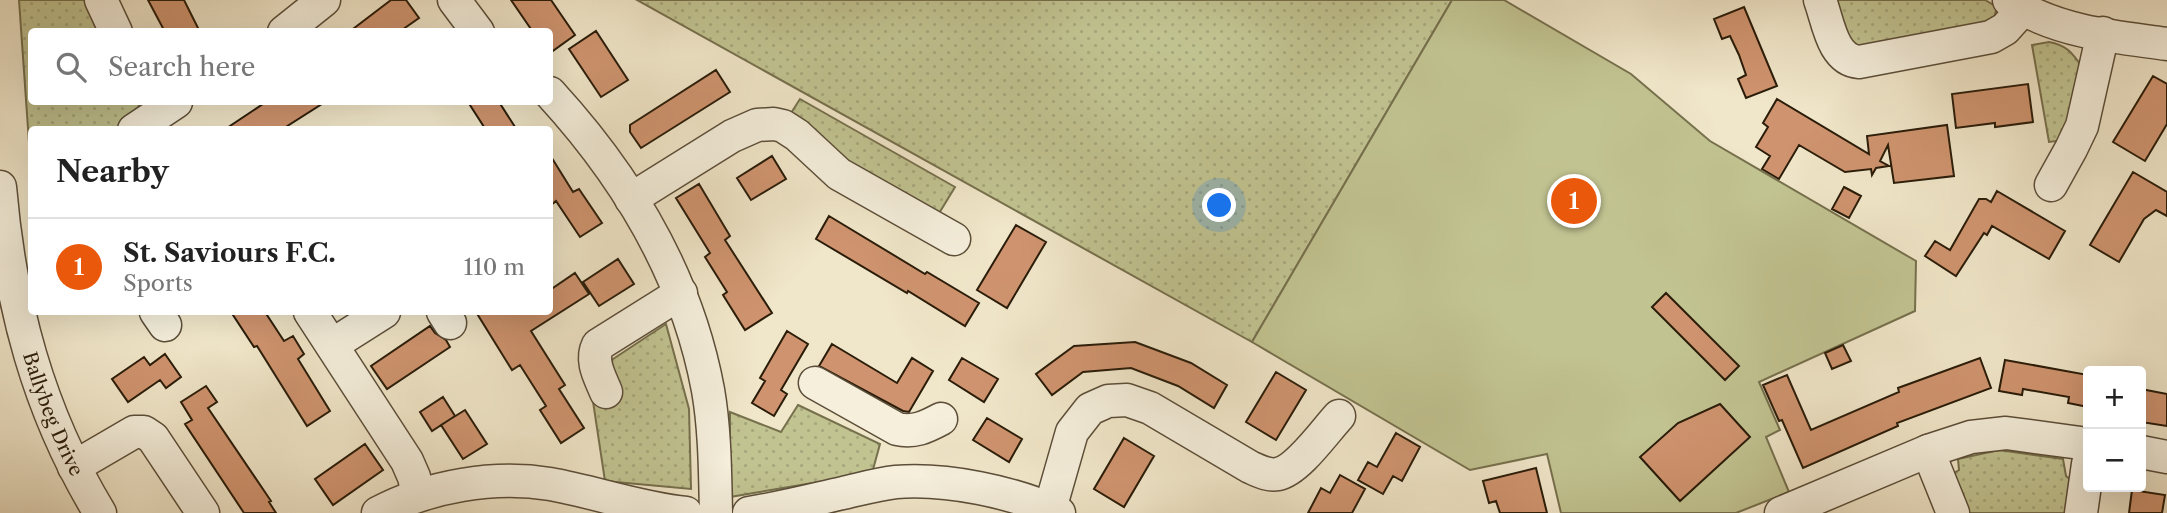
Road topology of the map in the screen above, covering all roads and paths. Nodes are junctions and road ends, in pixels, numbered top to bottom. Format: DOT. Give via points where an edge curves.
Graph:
graph roads {
  1 [pos="101,0"];
  2 [pos="324,0"];
  3 [pos="454,0"];
  4 [pos="1820,0"];
  5 [pos="2016,4"];
  6 [pos="114,28"];
  7 [pos="289,28"];
  8 [pos="475,28"];
  9 [pos="2103,33"];
  10 [pos="2167,44"];
  11 [pos="553,96"];
  12 [pos="164,105"];
  13 [pos="139,126"];
  14 [pos="2051,185"];
  15 [pos="0,187"];
  16 [pos="631,199"];
  17 [pos="954,239"];
  18 [pos="681,293"];
  19 [pos="312,315"];
  20 [pos="379,315"];
  21 [pos="332,345"];
  22 [pos="815,383"];
  23 [pos="606,392"];
  24 [pos="1339,416"];
  25 [pos="941,419"];
  26 [pos="897,429"];
  27 [pos="2083,443"];
  28 [pos="1928,451"];
  29 [pos="2146,453"];
  30 [pos="2167,457"];
  31 [pos="74,467"];
  32 [pos="895,482"];
  33 [pos="2084,492"];
  34 [pos="418,495"];
  35 [pos="984,502"];
  36 [pos="612,507"];
  37 [pos="1793,508"];
  38 [pos="1055,511"];
  39 [pos="100,513"];
  40 [pos="203,513"];
  41 [pos="378,513"];
  42 [pos="686,513"];
  43 [pos="716,513"];
  44 [pos="749,513"];
  45 [pos="1953,513"];
  46 [pos="2081,513"];
  1 -- 6 [label="street"];
  2 -- 7 [label="street"];
  3 -- 8 [label="street"];
  4 -- 5 [label="street" via="1837,48 1854,61 1991,37 2006,29"];
  5 -- 9 [label="street" via="2064,27"];
  9 -- 10 [label="street"];
  9 -- 14 [label="street" via="2082,126"];
  11 -- 16 [label="street" via="584,131"];
  12 -- 13 [label="street"];
  15 -- 31 [label="street, Ballybeg Drive" via="9,268 25,341"];
  16 -- 17 [label="street" via="732,136 757,125 775,124 790,129 853,183"];
  16 -- 18 [label="street"];
  18 -- 23 [label="street" via="598,345 595,360"];
  18 -- 43 [label="street" via="708,393"];
  19 -- 21 [label="street"];
  20 -- 21 [label="street"];
  21 -- 34 [label="street" via="407,461"];
  22 -- 26 [label="street"];
  24 -- 38 [label="street" via="1298,461 1274,475 1250,467 1139,403 1117,400 1099,404 1083,415 1072,432"];
  25 -- 26 [label="street" via="917,430"];
  26 -- 32 [label="street"];
  27 -- 28 [label="street" via="1993,433"];
  28 -- 37 [label="street"];
  28 -- 45 [label="street"];
  29 -- 30 [label="street"];
  31 -- 39 [label="street, Ballybeg Drive"];
  31 -- 40 [label="street" via="134,432 144,432 153,438"];
  32 -- 35 [label="street" via="946,484"];
  32 -- 44 [label="street"];
  33 -- 46 [label="street"];
  34 -- 36 [label="street" via="523,481 552,485"];
  34 -- 41 [label="street"];
  35 -- 38 [label="street"];
  36 -- 42 [label="street"];
}
